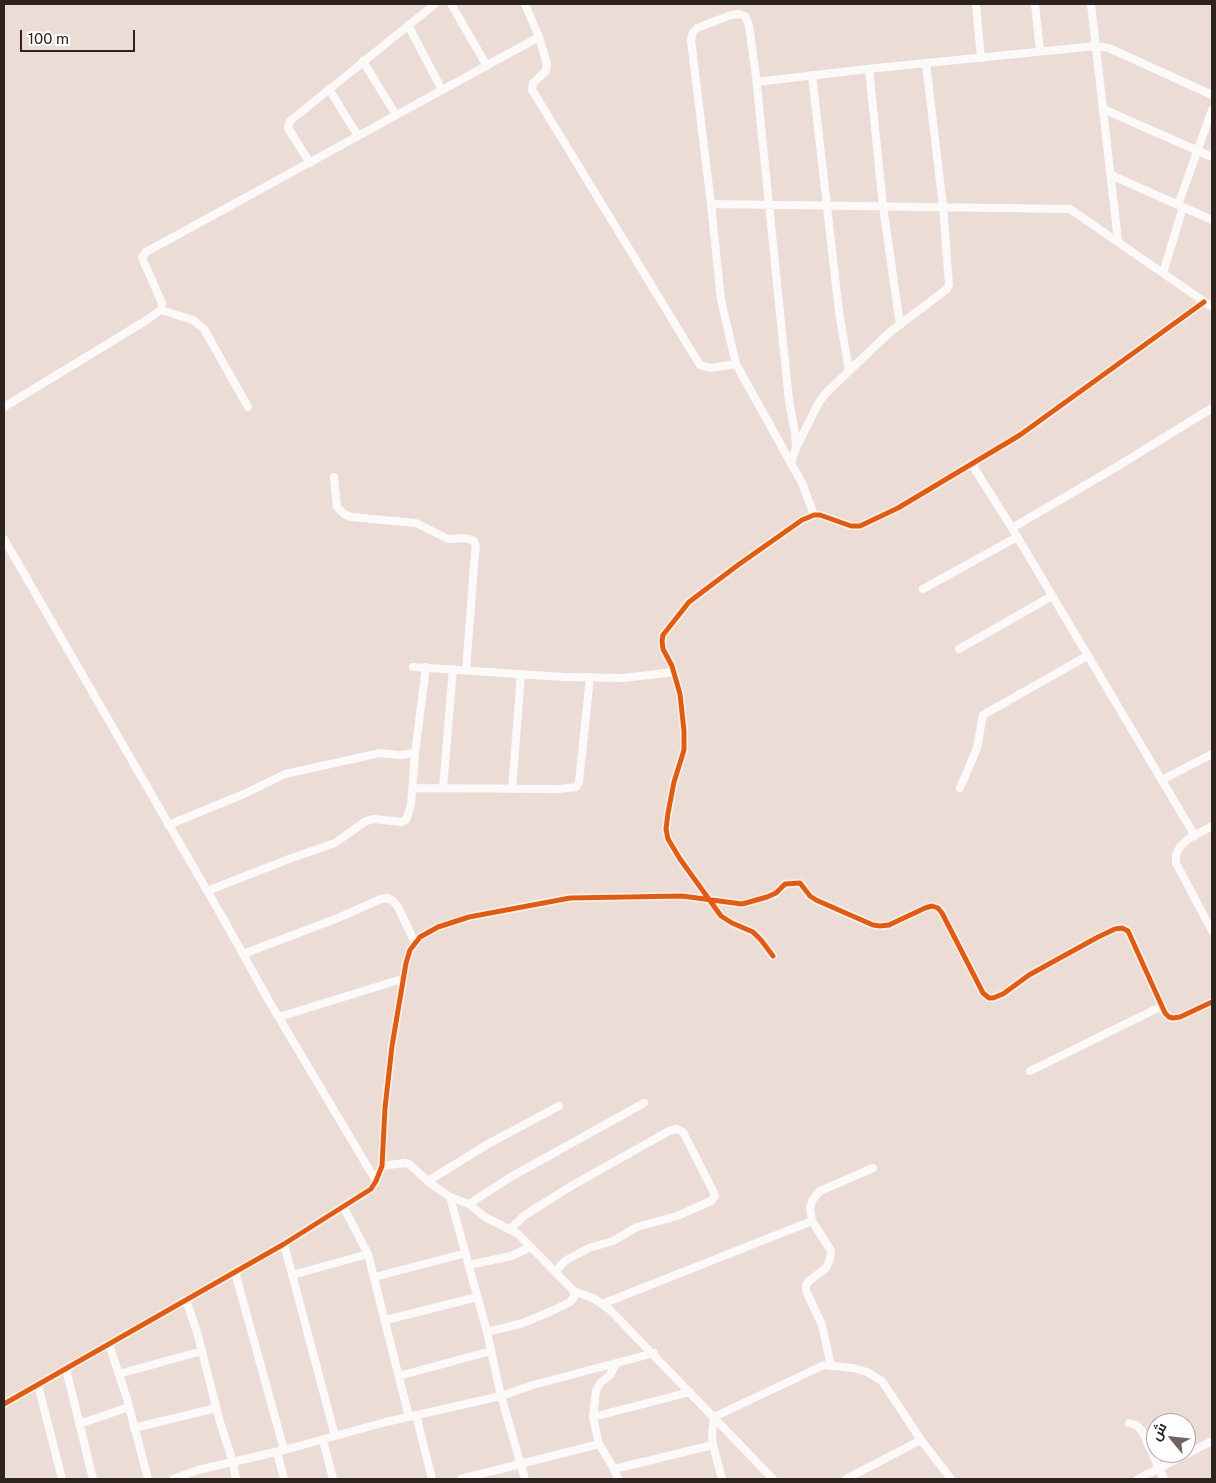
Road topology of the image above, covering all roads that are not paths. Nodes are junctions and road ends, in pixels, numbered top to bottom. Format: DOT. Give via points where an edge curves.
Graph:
graph roads {
  1 [pos="435,4"];
  2 [pos="451,4"];
  3 [pos="525,4"];
  4 [pos="976,4"];
  5 [pos="1035,4"];
  6 [pos="1091,4"];
  7 [pos="408,25"];
  8 [pos="539,37"];
  9 [pos="1096,46"];
  10 [pos="1040,52"];
  11 [pos="981,58"];
  12 [pos="363,61"];
  13 [pos="926,63"];
  14 [pos="487,66"];
  15 [pos="869,68"];
  16 [pos="812,76"];
  17 [pos="757,82"];
  18 [pos="329,89"];
  19 [pos="442,90"];
  20 [pos="1212,95"];
  21 [pos="1103,109"];
  22 [pos="1212,110"];
  23 [pos="396,115"];
  24 [pos="358,136"];
  25 [pos="1198,150"];
  26 [pos="1212,157"];
  27 [pos="310,162"];
  28 [pos="1111,175"];
  29 [pos="711,204"];
  30 [pos="770,205"];
  31 [pos="828,205"];
  32 [pos="884,206"];
  33 [pos="1180,206"];
  34 [pos="943,207"];
  35 [pos="1212,220"];
  36 [pos="1118,241"];
  37 [pos="1163,273"];
  38 [pos="1204,302"];
  39 [pos="1212,307"];
  40 [pos="161,310"];
  41 [pos="900,325"];
  42 [pos="736,364"];
  43 [pos="849,371"];
  44 [pos="4,407"];
  45 [pos="248,407"];
  46 [pos="1212,408"];
  47 [pos="796,448"];
  48 [pos="791,463"];
  49 [pos="971,463"];
  50 [pos="334,477"];
  51 [pos="814,515"];
  52 [pos="1012,528"];
  53 [pos="1017,537"];
  54 [pos="4,539"];
  55 [pos="923,589"];
  56 [pos="1052,596"];
  57 [pos="959,649"];
  58 [pos="1087,656"];
  59 [pos="413,666"];
  60 [pos="426,667"];
  61 [pos="453,669"];
  62 [pos="466,670"];
  63 [pos="673,672"];
  64 [pos="522,674"];
  65 [pos="590,677"];
  66 [pos="416,753"];
  67 [pos="1212,754"];
  68 [pos="400,755"];
  69 [pos="414,768"];
  70 [pos="1162,780"];
  71 [pos="413,788"];
  72 [pos="443,788"];
  73 [pos="960,788"];
  74 [pos="512,789"];
  75 [pos="168,825"];
  76 [pos="1212,826"];
  77 [pos="1195,836"];
  78 [pos="207,891"];
  79 [pos="711,900"];
  80 [pos="1212,931"];
  81 [pos="415,943"];
  82 [pos="243,954"];
  83 [pos="773,956"];
  84 [pos="402,979"];
  85 [pos="1212,1002"];
  86 [pos="1162,1006"];
  87 [pos="279,1017"];
  88 [pos="1030,1071"];
  89 [pos="644,1102"];
  90 [pos="559,1106"];
  91 [pos="382,1166"];
  92 [pos="873,1168"];
  93 [pos="376,1181"];
  94 [pos="428,1181"];
  95 [pos="450,1197"];
  96 [pos="469,1204"];
  97 [pos="344,1208"];
  98 [pos="812,1221"];
  99 [pos="510,1229"];
  100 [pos="284,1244"];
  101 [pos="531,1247"];
  102 [pos="466,1253"];
  103 [pos="368,1254"];
  104 [pos="469,1265"];
  105 [pos="556,1271"];
  106 [pos="235,1272"];
  107 [pos="292,1275"];
  108 [pos="375,1276"];
  109 [pos="574,1291"];
  110 [pos="477,1297"];
  111 [pos="186,1300"];
  112 [pos="602,1304"];
  113 [pos="386,1320"];
  114 [pos="486,1332"];
  115 [pos="109,1344"];
  116 [pos="202,1351"];
  117 [pos="491,1351"];
  118 [pos="654,1353"];
  119 [pos="616,1364"];
  120 [pos="831,1366"];
  121 [pos="66,1369"];
  122 [pos="118,1374"];
  123 [pos="400,1376"];
  124 [pos="38,1385"];
  125 [pos="690,1392"];
  126 [pos="501,1396"];
  127 [pos="4,1404"];
  128 [pos="129,1407"];
  129 [pos="216,1408"];
  130 [pos="413,1416"];
  131 [pos="593,1417"];
  132 [pos="714,1417"];
  133 [pos="1129,1423"];
  134 [pos="79,1424"];
  135 [pos="134,1428"];
  136 [pos="335,1436"];
  137 [pos="323,1440"];
  138 [pos="921,1440"];
  139 [pos="1210,1442"];
  140 [pos="599,1444"];
  141 [pos="714,1445"];
  142 [pos="281,1451"];
  143 [pos="233,1462"];
  144 [pos="521,1464"];
  145 [pos="1158,1468"];
  146 [pos="614,1469"];
  147 [pos="62,1479"];
  148 [pos="93,1479"];
  149 [pos="148,1479"];
  150 [pos="173,1479"];
  151 [pos="236,1479"];
  152 [pos="284,1479"];
  153 [pos="333,1479"];
  154 [pos="432,1479"];
  155 [pos="462,1479"];
  156 [pos="525,1479"];
  157 [pos="618,1479"];
  158 [pos="722,1479"];
  159 [pos="773,1479"];
  160 [pos="846,1479"];
  161 [pos="951,1479"];
  162 [pos="1138,1479"];
  163 [pos="1164,1479"];
  1 -- 7 [label="street"];
  2 -- 14 [label="street"];
  3 -- 8 [label="street"];
  4 -- 11 [label="street"];
  5 -- 10 [label="street"];
  6 -- 9 [label="street"];
  7 -- 12 [label="street"];
  7 -- 19 [label="street"];
  8 -- 14 [label="street"];
  8 -- 42 [label="street" via="547,68 533,83 534,94 700,365 710,368"];
  9 -- 10 [label="street"];
  9 -- 20 [label="street" via="1109,48"];
  9 -- 21 [label="street"];
  10 -- 11 [label="street"];
  11 -- 13 [label="street"];
  12 -- 18 [label="street"];
  12 -- 23 [label="street"];
  13 -- 15 [label="street"];
  13 -- 34 [label="street"];
  14 -- 19 [label="street"];
  15 -- 16 [label="street"];
  15 -- 32 [label="street"];
  16 -- 17 [label="street"];
  16 -- 31 [label="street"];
  17 -- 29 [label="street" via="745,16 732,15 693,32 691,40"];
  17 -- 30 [label="street"];
  18 -- 24 [label="street"];
  18 -- 27 [label="street" via="288,124"];
  19 -- 23 [label="street"];
  21 -- 25 [label="street"];
  21 -- 28 [label="street"];
  22 -- 25 [label="street"];
  23 -- 24 [label="street"];
  24 -- 27 [label="street"];
  25 -- 26 [label="street"];
  25 -- 33 [label="street"];
  27 -- 40 [label="street" via="146,252 142,257 162,303"];
  28 -- 33 [label="street"];
  28 -- 36 [label="street"];
  29 -- 30 [label="street"];
  29 -- 42 [label="street" via="721,300"];
  30 -- 31 [label="street"];
  30 -- 47 [label="street"];
  31 -- 32 [label="street"];
  31 -- 43 [label="street" via="839,312"];
  32 -- 34 [label="street"];
  32 -- 41 [label="street"];
  33 -- 35 [label="street"];
  33 -- 37 [label="street"];
  34 -- 36 [label="street" via="1070,209"];
  34 -- 41 [label="street" via="947,290"];
  36 -- 37 [label="street"];
  37 -- 38 [label="street"];
  38 -- 39 [label="street"];
  38 -- 49 [label="street" via="1020,434"];
  40 -- 44 [label="street"];
  40 -- 45 [label="street" via="196,322 204,329"];
  41 -- 43 [label="street"];
  42 -- 48 [label="street"];
  43 -- 47 [label="street" via="819,402"];
  46 -- 52 [label="street"];
  47 -- 48 [label="street"];
  48 -- 51 [label="street"];
  49 -- 51 [label="street" via="898,508 860,526"];
  49 -- 52 [label="street"];
  50 -- 62 [label="street" via="337,507 344,514 416,523 448,539 474,541"];
  51 -- 63 [label="street" via="738,564 689,602 663,635 663,649"];
  52 -- 53 [label="street"];
  53 -- 55 [label="street"];
  53 -- 56 [label="street"];
  54 -- 75 [label="street"];
  56 -- 57 [label="street"];
  56 -- 58 [label="street"];
  58 -- 70 [label="street"];
  58 -- 73 [label="street" via="983,715 977,748"];
  59 -- 60 [label="street"];
  60 -- 61 [label="street"];
  60 -- 66 [label="street"];
  61 -- 62 [label="street"];
  61 -- 72 [label="street"];
  62 -- 64 [label="street"];
  63 -- 65 [label="street" via="624,678"];
  63 -- 79 [label="street" via="680,694 684,750 674,782 666,829 680,859"];
  64 -- 65 [label="street"];
  64 -- 74 [label="street"];
  65 -- 74 [label="street" via="576,787"];
  66 -- 68 [label="street"];
  66 -- 69 [label="street"];
  67 -- 70 [label="street"];
  68 -- 69 [label="street"];
  68 -- 75 [label="street" via="380,753 285,774"];
  69 -- 71 [label="street"];
  70 -- 77 [label="street"];
  71 -- 72 [label="street"];
  71 -- 78 [label="street" via="406,820 366,821 335,843"];
  72 -- 74 [label="street"];
  75 -- 78 [label="street"];
  76 -- 77 [label="street"];
  77 -- 80 [label="street" via="1180,847 1176,863"];
  78 -- 82 [label="street"];
  79 -- 81 [label="street" via="682,896 570,898 469,917 438,927"];
  79 -- 83 [label="street" via="721,916 753,932"];
  79 -- 86 [label="street" via="751,903 776,893 785,884 800,883 816,900 873,925 890,925 925,908 938,908 983,993 989,998 1003,994 1029,975 1122,928 1128,930"];
  81 -- 82 [label="street" via="398,907 388,898"];
  81 -- 84 [label="street"];
  82 -- 87 [label="street"];
  84 -- 87 [label="street"];
  84 -- 91 [label="street" via="385,1108"];
  85 -- 86 [label="street" via="1173,1018 1165,1013"];
  86 -- 88 [label="street"];
  87 -- 93 [label="street"];
  89 -- 96 [label="street"];
  90 -- 94 [label="street"];
  91 -- 93 [label="street"];
  91 -- 94 [label="street" via="409,1164"];
  92 -- 98 [label="street" via="820,1191 810,1208"];
  93 -- 97 [label="street" via="371,1189"];
  94 -- 95 [label="street"];
  95 -- 96 [label="street"];
  95 -- 102 [label="street"];
  96 -- 99 [label="street" via="485,1217"];
  97 -- 100 [label="street"];
  97 -- 103 [label="street"];
  98 -- 112 [label="street"];
  98 -- 120 [label="street" via="831,1251 826,1268 809,1281 806,1291 822,1325"];
  99 -- 101 [label="street"];
  99 -- 105 [label="street" via="573,1184 669,1131 677,1129 683,1132 713,1190 711,1201 589,1248"];
  100 -- 106 [label="street"];
  100 -- 107 [label="street"];
  101 -- 104 [label="street" via="511,1256"];
  101 -- 105 [label="street"];
  102 -- 104 [label="street"];
  102 -- 108 [label="street"];
  103 -- 107 [label="street"];
  103 -- 108 [label="street"];
  104 -- 110 [label="street"];
  105 -- 109 [label="street"];
  106 -- 111 [label="street"];
  106 -- 142 [label="street"];
  107 -- 136 [label="street"];
  108 -- 113 [label="street"];
  109 -- 112 [label="street"];
  109 -- 114 [label="street" via="570,1302 552,1311 523,1323"];
  110 -- 113 [label="street"];
  110 -- 114 [label="street"];
  111 -- 115 [label="street"];
  111 -- 116 [label="street"];
  112 -- 118 [label="street"];
  113 -- 123 [label="street"];
  114 -- 117 [label="street"];
  115 -- 121 [label="street"];
  115 -- 122 [label="street"];
  116 -- 122 [label="street"];
  116 -- 129 [label="street"];
  117 -- 123 [label="street"];
  117 -- 126 [label="street"];
  118 -- 119 [label="street"];
  118 -- 125 [label="street"];
  119 -- 126 [label="street" via="533,1384"];
  119 -- 131 [label="street" via="596,1391"];
  120 -- 132 [label="street" via="824,1365"];
  120 -- 138 [label="street" via="867,1372 882,1381"];
  121 -- 124 [label="street"];
  121 -- 134 [label="street"];
  122 -- 128 [label="street"];
  123 -- 130 [label="street"];
  124 -- 127 [label="street"];
  124 -- 147 [label="street"];
  125 -- 131 [label="street"];
  125 -- 132 [label="street"];
  126 -- 130 [label="street"];
  126 -- 144 [label="street"];
  128 -- 134 [label="street"];
  128 -- 135 [label="street"];
  129 -- 135 [label="street"];
  129 -- 143 [label="street"];
  130 -- 136 [label="street"];
  130 -- 154 [label="street"];
  131 -- 140 [label="street"];
  132 -- 141 [label="street"];
  132 -- 159 [label="street"];
  133 -- 145 [label="street" via="1142,1431"];
  134 -- 148 [label="street"];
  135 -- 149 [label="street"];
  136 -- 137 [label="street"];
  137 -- 142 [label="street"];
  137 -- 153 [label="street"];
  138 -- 160 [label="street"];
  138 -- 161 [label="street"];
  139 -- 145 [label="street"];
  140 -- 144 [label="street"];
  140 -- 146 [label="street"];
  141 -- 146 [label="street"];
  141 -- 158 [label="street"];
  142 -- 143 [label="street"];
  142 -- 152 [label="street"];
  143 -- 150 [label="street"];
  143 -- 151 [label="street"];
  144 -- 155 [label="street"];
  144 -- 156 [label="street"];
  145 -- 162 [label="street"];
  145 -- 163 [label="street"];
  146 -- 157 [label="street"];
}
